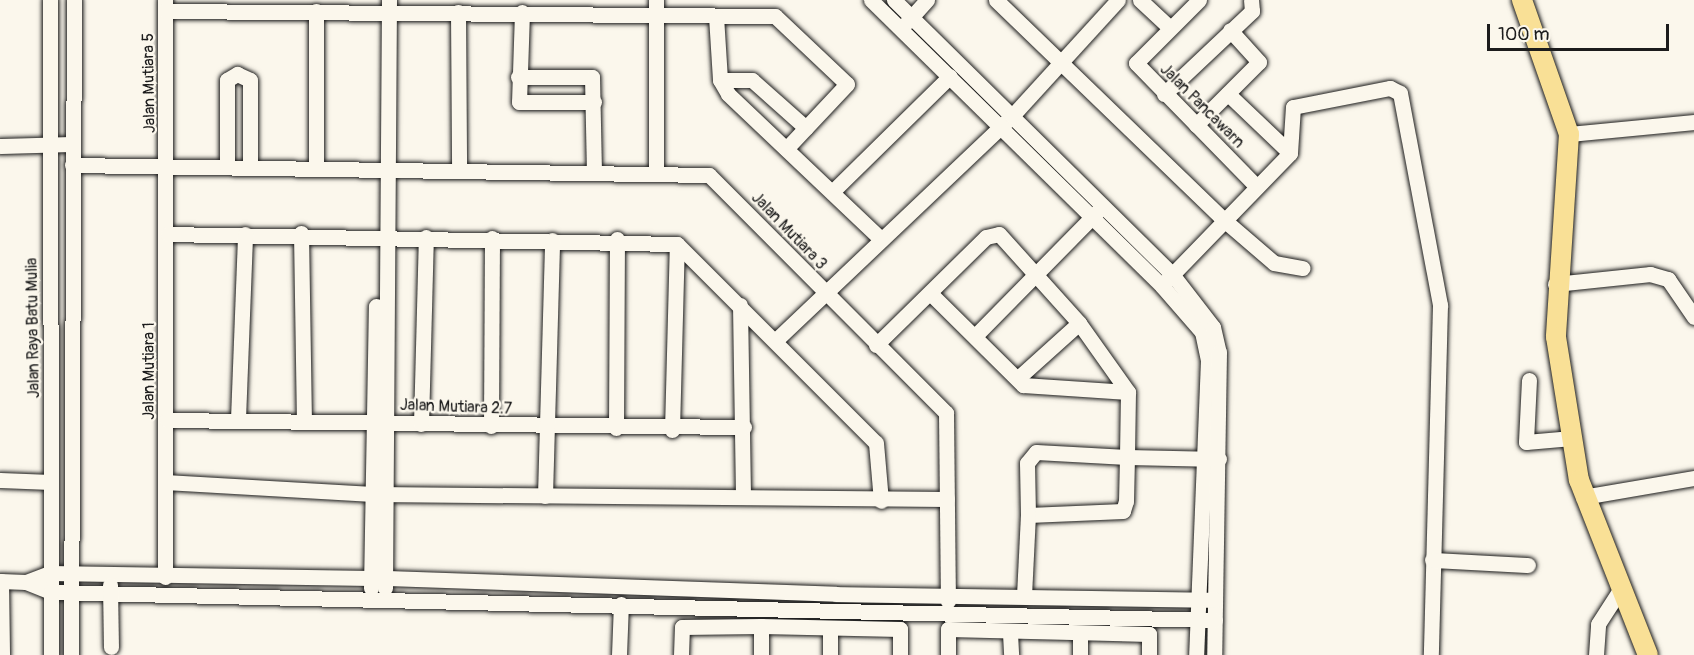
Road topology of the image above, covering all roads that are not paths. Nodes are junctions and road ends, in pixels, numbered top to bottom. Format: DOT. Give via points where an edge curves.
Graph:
graph roads {
  1 [pos="50,0"];
  2 [pos="74,0"];
  3 [pos="871,0"];
  4 [pos="894,0"];
  5 [pos="927,0"];
  6 [pos="996,0"];
  7 [pos="1118,0"];
  8 [pos="1140,0"];
  9 [pos="1199,0"];
  10 [pos="1251,0"];
  11 [pos="1522,0"];
  12 [pos="165,5"];
  13 [pos="384,6"];
  14 [pos="655,6"];
  15 [pos="316,11"];
  16 [pos="458,12"];
  17 [pos="522,12"];
  18 [pos="716,16"];
  19 [pos="913,16"];
  20 [pos="1169,27"];
  21 [pos="901,28"];
  22 [pos="1230,30"];
  23 [pos="1059,64"];
  24 [pos="518,76"];
  25 [pos="950,76"];
  26 [pos="720,80"];
  27 [pos="1164,94"];
  28 [pos="1228,94"];
  29 [pos="594,102"];
  30 [pos="1007,121"];
  31 [pos="1694,122"];
  32 [pos="1196,125"];
  33 [pos="806,128"];
  34 [pos="1569,134"];
  35 [pos="72,144"];
  36 [pos="49,145"];
  37 [pos="0,146"];
  38 [pos="786,149"];
  39 [pos="1290,153"];
  40 [pos="72,165"];
  41 [pos="169,165"];
  42 [pos="227,166"];
  43 [pos="250,167"];
  44 [pos="316,169"];
  45 [pos="381,170"];
  46 [pos="459,171"];
  47 [pos="594,172"];
  48 [pos="656,173"];
  49 [pos="1257,187"];
  50 [pos="832,192"];
  51 [pos="1096,213"];
  52 [pos="1224,220"];
  53 [pos="301,233"];
  54 [pos="168,234"];
  55 [pos="245,234"];
  56 [pos="381,237"];
  57 [pos="426,237"];
  58 [pos="492,238"];
  59 [pos="617,239"];
  60 [pos="880,239"];
  61 [pos="552,240"];
  62 [pos="677,244"];
  63 [pos="1303,268"];
  64 [pos="1037,273"];
  65 [pos="1172,274"];
  66 [pos="1555,284"];
  67 [pos="1162,286"];
  68 [pos="930,293"];
  69 [pos="825,294"];
  70 [pos="740,305"];
  71 [pos="1694,317"];
  72 [pos="1079,323"];
  73 [pos="975,336"];
  74 [pos="776,340"];
  75 [pos="876,345"];
  76 [pos="1018,378"];
  77 [pos="1529,380"];
  78 [pos="1128,392"];
  79 [pos="238,419"];
  80 [pos="167,420"];
  81 [pos="304,421"];
  82 [pos="380,424"];
  83 [pos="421,424"];
  84 [pos="491,426"];
  85 [pos="616,428"];
  86 [pos="744,428"];
  87 [pos="547,429"];
  88 [pos="672,430"];
  89 [pos="1572,438"];
  90 [pos="1127,457"];
  91 [pos="1213,458"];
  92 [pos="1694,478"];
  93 [pos="0,480"];
  94 [pos="51,482"];
  95 [pos="165,482"];
  96 [pos="380,494"];
  97 [pos="545,496"];
  98 [pos="1583,497"];
  99 [pos="743,498"];
  100 [pos="947,499"];
  101 [pos="881,501"];
  102 [pos="1028,515"];
  103 [pos="1432,560"];
  104 [pos="1528,565"];
  105 [pos="50,573"];
  106 [pos="71,575"];
  107 [pos="110,576"];
  108 [pos="165,577"];
  109 [pos="380,578"];
  110 [pos="1,581"];
  111 [pos="26,582"];
  112 [pos="1620,590"];
  113 [pos="51,592"];
  114 [pos="71,592"];
  115 [pos="110,593"];
  116 [pos="947,593"];
  117 [pos="1024,596"];
  118 [pos="376,598"];
  119 [pos="1208,600"];
  120 [pos="621,604"];
  121 [pos="948,610"];
  122 [pos="1195,620"];
  123 [pos="1215,620"];
  124 [pos="761,626"];
  125 [pos="830,628"];
  126 [pos="1010,633"];
  127 [pos="1080,636"];
  128 [pos="111,647"];
  129 [pos="2,655"];
  130 [pos="51,655"];
  131 [pos="71,655"];
  132 [pos="619,655"];
  133 [pos="681,655"];
  134 [pos="760,655"];
  135 [pos="830,655"];
  136 [pos="900,655"];
  137 [pos="948,655"];
  138 [pos="1011,655"];
  139 [pos="1080,655"];
  140 [pos="1149,655"];
  141 [pos="1196,655"];
  142 [pos="1214,655"];
  143 [pos="1431,655"];
  144 [pos="1596,655"];
  145 [pos="1648,655"];
  1 -- 36 [label="street, Jalan Raya Batu Mulia"];
  2 -- 35 [label="street"];
  3 -- 21 [label="street"];
  4 -- 19 [label="street"];
  5 -- 19 [label="street"];
  6 -- 23 [label="street"];
  7 -- 23 [label="street"];
  8 -- 20 [label="street"];
  9 -- 20 [label="street, Jalan Pancawarn"];
  10 -- 22 [label="street" via="1252,11"];
  11 -- 34 [label="main road"];
  12 -- 15 [label="street"];
  12 -- 41 [label="street, Jalan Mutiara 5"];
  13 -- 15 [label="street"];
  13 -- 16 [label="street"];
  13 -- 45 [label="street"];
  14 -- 17 [label="street"];
  14 -- 18 [label="street"];
  14 -- 48 [label="street"];
  15 -- 44 [label="street"];
  16 -- 17 [label="street"];
  16 -- 46 [label="street"];
  17 -- 24 [label="street"];
  18 -- 26 [label="street"];
  18 -- 33 [label="street" via="784,20 845,79 844,89"];
  19 -- 21 [label="street"];
  19 -- 30 [label="street"];
  20 -- 27 [label="street, Jalan Pancawarn" via="1136,63"];
  21 -- 25 [label="street"];
  22 -- 27 [label="street"];
  22 -- 28 [label="street" via="1258,62"];
  23 -- 30 [label="street"];
  23 -- 52 [label="street"];
  24 -- 29 [label="street" via="592,77"];
  24 -- 29 [label="street" via="519,102"];
  25 -- 30 [label="street"];
  25 -- 50 [label="street"];
  26 -- 33 [label="street" via="752,80"];
  26 -- 38 [label="street"];
  27 -- 32 [label="street, Jalan Pancawarn"];
  28 -- 32 [label="street"];
  28 -- 39 [label="street"];
  29 -- 47 [label="street"];
  30 -- 51 [label="street"];
  30 -- 60 [label="street"];
  31 -- 34 [label="street"];
  32 -- 49 [label="street, Jalan Pancawarn"];
  33 -- 38 [label="street"];
  34 -- 66 [label="main road"];
  35 -- 36 [label="street"];
  35 -- 40 [label="street"];
  36 -- 37 [label="street"];
  36 -- 94 [label="street, Jalan Raya Batu Mulia"];
  38 -- 50 [label="street"];
  39 -- 49 [label="street"];
  39 -- 103 [label="street" via="1293,107 1390,88 1400,93 1440,305"];
  40 -- 41 [label="street, Jalan Mutiara 3"];
  40 -- 106 [label="street"];
  41 -- 42 [label="street, Jalan Mutiara 3"];
  41 -- 54 [label="street, Jalan Mutiara 1"];
  42 -- 43 [label="street, Jalan Mutiara 3"];
  42 -- 43 [label="street" via="227,80 237,74 250,80"];
  43 -- 44 [label="street, Jalan Mutiara 3"];
  44 -- 45 [label="street, Jalan Mutiara 3"];
  45 -- 46 [label="street, Jalan Mutiara 3"];
  45 -- 56 [label="street"];
  46 -- 47 [label="street, Jalan Mutiara 3"];
  47 -- 48 [label="street, Jalan Mutiara 3"];
  48 -- 69 [label="street, Jalan Mutiara 3" via="700,172 713,178"];
  49 -- 52 [label="street"];
  50 -- 60 [label="street"];
  51 -- 64 [label="street"];
  51 -- 65 [label="street"];
  51 -- 67 [label="street"];
  52 -- 63 [label="street" via="1274,263"];
  52 -- 65 [label="street"];
  53 -- 55 [label="street"];
  53 -- 56 [label="street"];
  53 -- 81 [label="street"];
  54 -- 55 [label="street"];
  54 -- 80 [label="street, Jalan Mutiara 1"];
  55 -- 79 [label="street"];
  56 -- 57 [label="street"];
  56 -- 82 [label="street"];
  57 -- 58 [label="street"];
  57 -- 83 [label="street"];
  58 -- 61 [label="street"];
  58 -- 84 [label="street"];
  59 -- 61 [label="street"];
  59 -- 62 [label="street"];
  59 -- 85 [label="street"];
  60 -- 69 [label="street"];
  61 -- 87 [label="street"];
  62 -- 70 [label="street"];
  62 -- 88 [label="street"];
  64 -- 68 [label="street" via="999,234 992,233"];
  64 -- 72 [label="street"];
  64 -- 73 [label="street"];
  65 -- 67 [label="street"];
  65 -- 91 [label="street" via="1216,335"];
  66 -- 71 [label="street" via="1650,274 1668,279"];
  66 -- 89 [label="main road" via="1556,337"];
  67 -- 91 [label="street" via="1192,316 1206,342"];
  68 -- 73 [label="street"];
  68 -- 75 [label="street"];
  69 -- 74 [label="street"];
  69 -- 75 [label="street, Jalan Mutiara 3"];
  70 -- 74 [label="street"];
  70 -- 86 [label="street"];
  72 -- 76 [label="street"];
  72 -- 78 [label="street"];
  73 -- 76 [label="street"];
  74 -- 101 [label="street" via="878,447"];
  75 -- 100 [label="street, Jalan Mutiara 3" via="948,417"];
  76 -- 78 [label="street" via="1029,388"];
  77 -- 89 [label="street" via="1526,442"];
  78 -- 90 [label="street"];
  79 -- 80 [label="street, Jalan Mutiara 2.7"];
  79 -- 81 [label="street, Jalan Mutiara 2.7"];
  80 -- 95 [label="street, Jalan Mutiara 1"];
  81 -- 82 [label="street, Jalan Mutiara 2.7"];
  82 -- 83 [label="street, Jalan Mutiara 2.7"];
  82 -- 96 [label="street"];
  83 -- 84 [label="street, Jalan Mutiara 2.7"];
  84 -- 87 [label="street, Jalan Mutiara 2.7"];
  85 -- 87 [label="street, Jalan Mutiara 2.7"];
  85 -- 88 [label="street, Jalan Mutiara 2.7"];
  86 -- 88 [label="street, Jalan Mutiara 2.7"];
  86 -- 99 [label="street"];
  87 -- 97 [label="street"];
  89 -- 98 [label="main road"];
  90 -- 91 [label="street"];
  90 -- 102 [label="street" via="1126,501 1120,513"];
  90 -- 102 [label="street" via="1029,455"];
  91 -- 119 [label="street"];
  92 -- 98 [label="street"];
  93 -- 94 [label="street"];
  94 -- 105 [label="street, Jalan Raya Batu Mulia"];
  95 -- 96 [label="street"];
  95 -- 108 [label="street, Jalan Mutiara 1"];
  96 -- 97 [label="street"];
  96 -- 109 [label="street"];
  97 -- 99 [label="street"];
  98 -- 112 [label="main road"];
  99 -- 101 [label="street"];
  100 -- 101 [label="street"];
  100 -- 116 [label="street, Jalan Mutiara 3"];
  102 -- 117 [label="street"];
  103 -- 104 [label="street"];
  103 -- 143 [label="street"];
  105 -- 106 [label="street"];
  105 -- 111 [label="street"];
  105 -- 113 [label="street, Jalan Raya Batu Mulia"];
  106 -- 107 [label="street"];
  106 -- 114 [label="street"];
  107 -- 108 [label="street"];
  107 -- 115 [label="street"];
  108 -- 109 [label="street"];
  109 -- 116 [label="street"];
  109 -- 118 [label="street"];
  110 -- 111 [label="street"];
  110 -- 129 [label="street"];
  111 -- 113 [label="street"];
  112 -- 144 [label="street" via="1598,624"];
  112 -- 145 [label="main road"];
  113 -- 114 [label="street"];
  113 -- 130 [label="street, Jalan Raya Batu Mulia"];
  114 -- 115 [label="street"];
  114 -- 131 [label="street"];
  115 -- 118 [label="street"];
  115 -- 128 [label="street"];
  116 -- 117 [label="street"];
  116 -- 121 [label="street, Jalan Mutiara 3"];
  117 -- 119 [label="street"];
  118 -- 120 [label="street"];
  119 -- 122 [label="street"];
  119 -- 123 [label="street"];
  120 -- 121 [label="street"];
  120 -- 132 [label="street"];
  121 -- 122 [label="street"];
  122 -- 123 [label="street"];
  122 -- 141 [label="street"];
  123 -- 142 [label="street"];
  124 -- 125 [label="street"];
  124 -- 133 [label="street" via="682,627"];
  124 -- 134 [label="street"];
  125 -- 135 [label="street"];
  125 -- 136 [label="street" via="900,629"];
  126 -- 127 [label="street"];
  126 -- 137 [label="street" via="948,629"];
  126 -- 138 [label="street"];
  127 -- 139 [label="street"];
  127 -- 140 [label="street" via="1149,634"];
}
